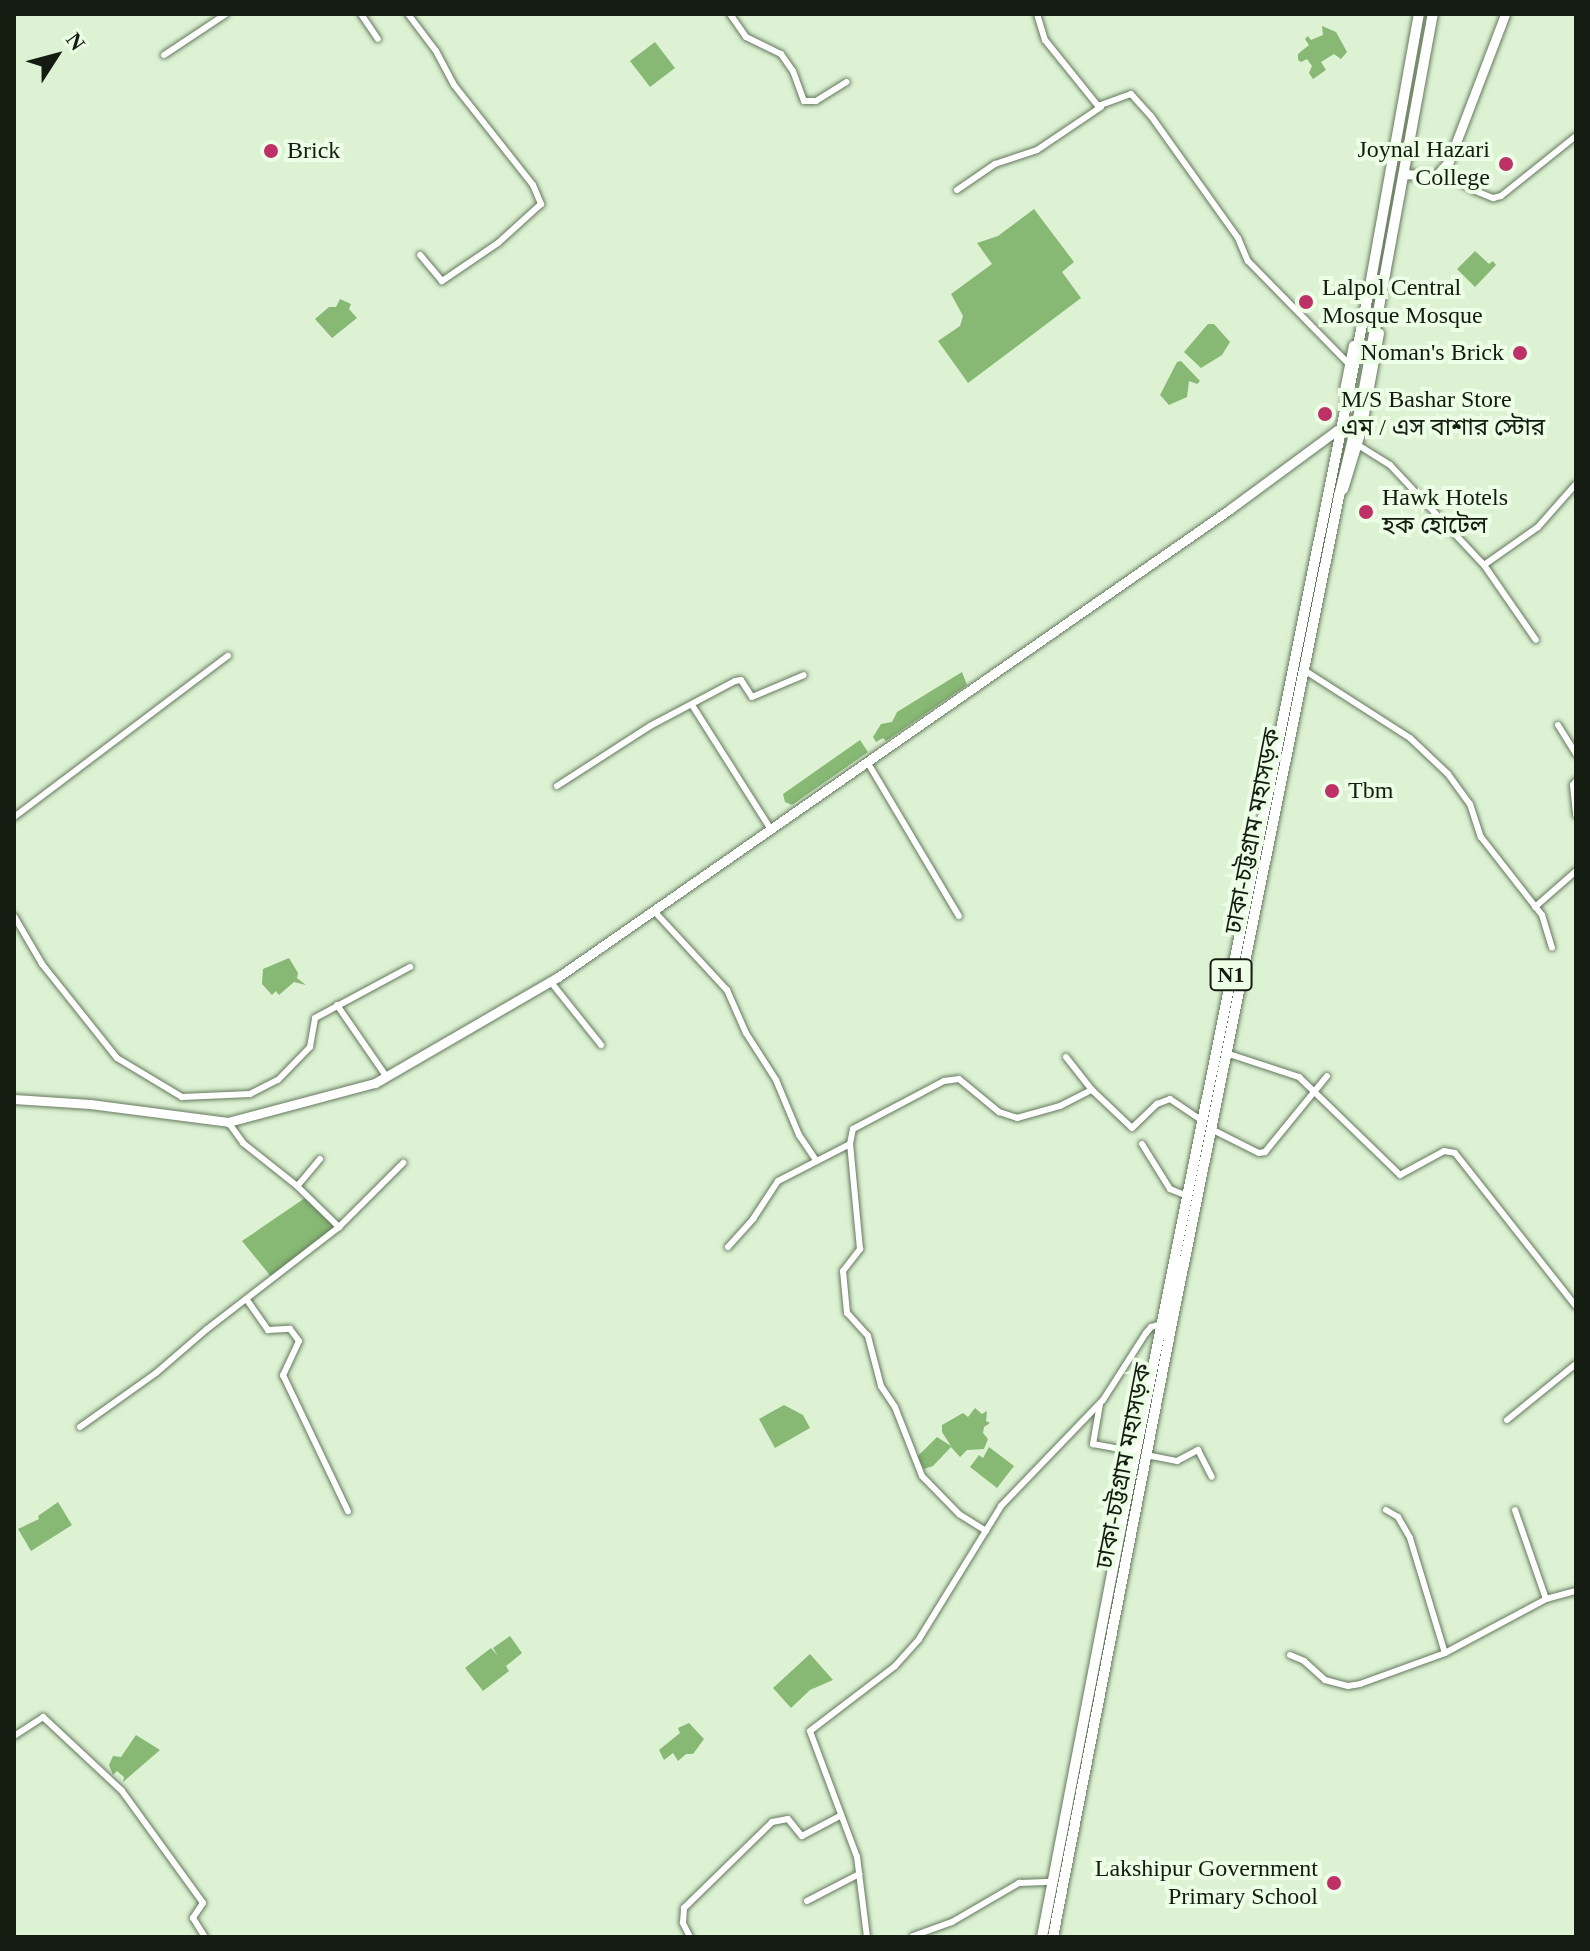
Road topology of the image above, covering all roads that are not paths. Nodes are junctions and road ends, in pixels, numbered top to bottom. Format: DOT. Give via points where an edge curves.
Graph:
graph roads {
  1 [pos="226,14"];
  2 [pos="361,14"];
  3 [pos="408,14"];
  4 [pos="730,14"];
  5 [pos="1037,14"];
  6 [pos="1419,14"];
  7 [pos="1433,14"];
  8 [pos="1505,14"];
  9 [pos="378,39"];
  10 [pos="164,55"];
  11 [pos="1408,73"];
  12 [pos="1422,75"];
  13 [pos="846,82"];
  14 [pos="1404,94"];
  15 [pos="1417,98"];
  16 [pos="1101,107"];
  17 [pos="1576,136"];
  18 [pos="1441,172"];
  19 [pos="1403,174"];
  20 [pos="957,190"];
  21 [pos="1382,207"];
  22 [pos="1396,210"];
  23 [pos="420,255"];
  24 [pos="1367,304"];
  25 [pos="1378,309"];
  26 [pos="1349,364"];
  27 [pos="1337,430"];
  28 [pos="1320,442"];
  29 [pos="1358,445"];
  30 [pos="1333,447"];
  31 [pos="1576,484"];
  32 [pos="1333,498"];
  33 [pos="1484,565"];
  34 [pos="1536,640"];
  35 [pos="228,656"];
  36 [pos="1304,670"];
  37 [pos="804,675"];
  38 [pos="692,705"];
  39 [pos="1558,725"];
  40 [pos="1576,754"];
  41 [pos="868,763"];
  42 [pos="1576,781"];
  43 [pos="557,786"];
  44 [pos="1576,815"];
  45 [pos="14,817"];
  46 [pos="770,828"];
  47 [pos="1576,871"];
  48 [pos="1246,901"];
  49 [pos="1259,903"];
  50 [pos="1535,907"];
  51 [pos="654,911"];
  52 [pos="14,916"];
  53 [pos="959,916"];
  54 [pos="1242,918"];
  55 [pos="1255,922"];
  56 [pos="1552,948"];
  57 [pos="410,967"];
  58 [pos="550,981"];
  59 [pos="337,1005"];
  60 [pos="601,1045"];
  61 [pos="1229,1054"];
  62 [pos="1066,1057"];
  63 [pos="386,1076"];
  64 [pos="1327,1076"];
  65 [pos="1316,1089"];
  66 [pos="1092,1090"];
  67 [pos="14,1099"];
  68 [pos="1203,1121"];
  69 [pos="228,1122"];
  70 [pos="1213,1130"];
  71 [pos="850,1144"];
  72 [pos="1142,1144"];
  73 [pos="320,1159"];
  74 [pos="816,1160"];
  75 [pos="403,1163"];
  76 [pos="297,1186"];
  77 [pos="1189,1196"];
  78 [pos="339,1227"];
  79 [pos="728,1247"];
  80 [pos="247,1300"];
  81 [pos="1576,1306"];
  82 [pos="1164,1323"];
  83 [pos="1576,1364"];
  84 [pos="1100,1403"];
  85 [pos="1507,1420"];
  86 [pos="80,1427"];
  87 [pos="1141,1453"];
  88 [pos="1212,1477"];
  89 [pos="1386,1510"];
  90 [pos="1515,1510"];
  91 [pos="348,1511"];
  92 [pos="986,1531"];
  93 [pos="1576,1591"];
  94 [pos="1546,1599"];
  95 [pos="1445,1653"];
  96 [pos="1290,1655"];
  97 [pos="14,1736"];
  98 [pos="840,1816"];
  99 [pos="859,1874"];
  100 [pos="1053,1882"];
  101 [pos="807,1901"];
  102 [pos="913,1936"];
  103 [pos="205,1937"];
  104 [pos="690,1937"];
  105 [pos="867,1937"];
  106 [pos="1042,1937"];
  107 [pos="1053,1937"];
  1 -- 10 [label="street"];
  2 -- 9 [label="street"];
  3 -- 23 [label="street" via="454,85 533,185 541,204 498,243 442,281"];
  4 -- 13 [label="street" via="746,37 781,54 804,101 816,101"];
  5 -- 16 [label="street" via="1050,47"];
  6 -- 11 [label="highway, ঢাকা-চট্টগ্রাম মহাসড়ক / N1"];
  7 -- 12 [label="highway, ঢাকা-চট্টগ্রাম মহাসড়ক / N1"];
  8 -- 18 [label="main road"];
  11 -- 12 [label="highway" via="1414,80"];
  11 -- 14 [label="highway, ঢাকা-চট্টগ্রাম মহাসড়ক / N1"];
  12 -- 15 [label="highway, ঢাকা-চট্টগ্রাম মহাসড়ক / N1"];
  14 -- 15 [label="highway" via="1413,90"];
  14 -- 21 [label="highway, ঢাকা-চট্টগ্রাম মহাসড়ক / N1"];
  15 -- 19 [label="highway, ঢাকা-চট্টগ্রাম মহাসড়ক / N1"];
  16 -- 20 [label="street" via="1037,150 1004,160"];
  16 -- 26 [label="street" via="1131,94 1235,233 1248,261"];
  17 -- 18 [label="street" via="1501,196 1473,190"];
  18 -- 19 [label="main road"];
  19 -- 22 [label="highway, ঢাকা-চট্টগ্রাম মহাসড়ক / N1"];
  21 -- 22 [label="highway"];
  21 -- 24 [label="highway, ঢাকা-চট্টগ্রাম মহাসড়ক / N1"];
  22 -- 25 [label="highway, ঢাকা-চট্টগ্রাম মহাসড়ক / N1"];
  24 -- 26 [label="main road"];
  24 -- 32 [label="highway, ঢাকা-চট্টগ্রাম মহাসড়ক / N1"];
  25 -- 29 [label="main road" via="1375,361"];
  25 -- 32 [label="highway, ঢাকা-চট্টগ্রাম মহাসড়ক / N1" via="1361,405"];
  26 -- 27 [label="main road"];
  27 -- 28 [label="main road"];
  27 -- 30 [label="main road"];
  28 -- 30 [label="main road" via="1329,441"];
  28 -- 41 [label="main road"];
  29 -- 32 [label="main road"];
  29 -- 33 [label="street" via="1390,465"];
  30 -- 32 [label="main road"];
  31 -- 33 [label="street" via="1538,527"];
  32 -- 36 [label="highway, ঢাকা-চট্টগ্রাম মহাসড়ক / N1"];
  32 -- 48 [label="highway, ঢাকা-চট্টগ্রাম মহাসড়ক / N1"];
  33 -- 34 [label="street"];
  35 -- 45 [label="street"];
  36 -- 49 [label="highway, ঢাকা-চট্টগ্রাম মহাসড়ক / N1"];
  36 -- 50 [label="street" via="1410,738 1437,762 1470,804 1481,837"];
  37 -- 38 [label="street" via="752,697 741,680 735,681"];
  38 -- 43 [label="street"];
  38 -- 46 [label="street"];
  39 -- 40 [label="street"];
  41 -- 46 [label="main road"];
  41 -- 53 [label="street"];
  42 -- 44 [label="street"];
  46 -- 51 [label="main road"];
  47 -- 50 [label="street"];
  48 -- 49 [label="highway" via="1252,908"];
  48 -- 54 [label="highway, ঢাকা-চট্টগ্রাম মহাসড়ক / N1"];
  49 -- 55 [label="highway, ঢাকা-চট্টগ্রাম মহাসড়ক / N1"];
  50 -- 56 [label="street"];
  51 -- 58 [label="main road"];
  51 -- 74 [label="street" via="727,990"];
  52 -- 59 [label="street" via="42,964 117,1058 182,1097 250,1094 278,1080 310,1047 315,1018"];
  54 -- 55 [label="highway" via="1251,913"];
  54 -- 68 [label="highway, ঢাকা-চট্টগ্রাম মহাসড়ক / N1"];
  55 -- 61 [label="highway, ঢাকা-চট্টগ্রাম মহাসড়ক / N1"];
  57 -- 59 [label="street"];
  58 -- 60 [label="street"];
  58 -- 63 [label="main road"];
  59 -- 63 [label="street"];
  61 -- 65 [label="street" via="1299,1077"];
  61 -- 70 [label="highway, ঢাকা-চট্টগ্রাম মহাসড়ক / N1"];
  62 -- 66 [label="street"];
  63 -- 69 [label="main road"];
  64 -- 65 [label="street"];
  65 -- 70 [label="street" via="1265,1152"];
  65 -- 81 [label="street" via="1400,1175 1444,1151 1455,1153"];
  66 -- 68 [label="street" via="1132,1128 1170,1099"];
  66 -- 71 [label="street" via="1017,1118 999,1112 959,1079 944,1081 858,1124"];
  67 -- 69 [label="main road"];
  68 -- 77 [label="highway, ঢাকা-চট্টগ্রাম মহাসড়ক / N1"];
  69 -- 76 [label="street" via="243,1143"];
  70 -- 87 [label="highway, ঢাকা-চট্টগ্রাম মহাসড়ক / N1"];
  71 -- 74 [label="street"];
  71 -- 92 [label="street" via="861,1234 860,1249 843,1271 847,1313 868,1336 881,1386 895,1407 922,1476 960,1515"];
  72 -- 77 [label="street" via="1170,1189"];
  73 -- 76 [label="street"];
  74 -- 79 [label="street" via="778,1181"];
  75 -- 78 [label="street"];
  76 -- 78 [label="street"];
  77 -- 82 [label="highway, ঢাকা-চট্টগ্রাম মহাসড়ক / N1"];
  78 -- 80 [label="street"];
  80 -- 86 [label="street"];
  80 -- 91 [label="street" via="268,1330 290,1329 299,1341 283,1375"];
  82 -- 84 [label="street" via="1146,1333"];
  82 -- 87 [label="highway, ঢাকা-চট্টগ্রাম মহাসড়ক / N1"];
  83 -- 85 [label="street"];
  84 -- 87 [label="street" via="1093,1444"];
  84 -- 92 [label="street" via="1011,1495"];
  87 -- 88 [label="street" via="1177,1461 1198,1450"];
  87 -- 100 [label="highway, ঢাকা-চট্টগ্রাম মহাসড়ক / N1"];
  87 -- 107 [label="highway, ঢাকা-চট্টগ্রাম মহাসড়ক / N1"];
  89 -- 95 [label="street" via="1398,1517 1410,1538"];
  90 -- 94 [label="street"];
  92 -- 98 [label="street" via="919,1639 895,1666 810,1731"];
  93 -- 94 [label="street"];
  94 -- 95 [label="street"];
  95 -- 96 [label="street" via="1348,1686 1325,1680"];
  97 -- 103 [label="street" via="43,1717 122,1791 203,1903 193,1918"];
  98 -- 99 [label="street"];
  98 -- 104 [label="street" via="802,1836 788,1819 772,1822 684,1908 683,1923"];
  99 -- 101 [label="street"];
  99 -- 105 [label="street"];
  100 -- 102 [label="street" via="1019,1883 952,1922"];
  100 -- 106 [label="highway, ঢাকা-চট্টগ্রাম মহাসড়ক / N1"];
}
